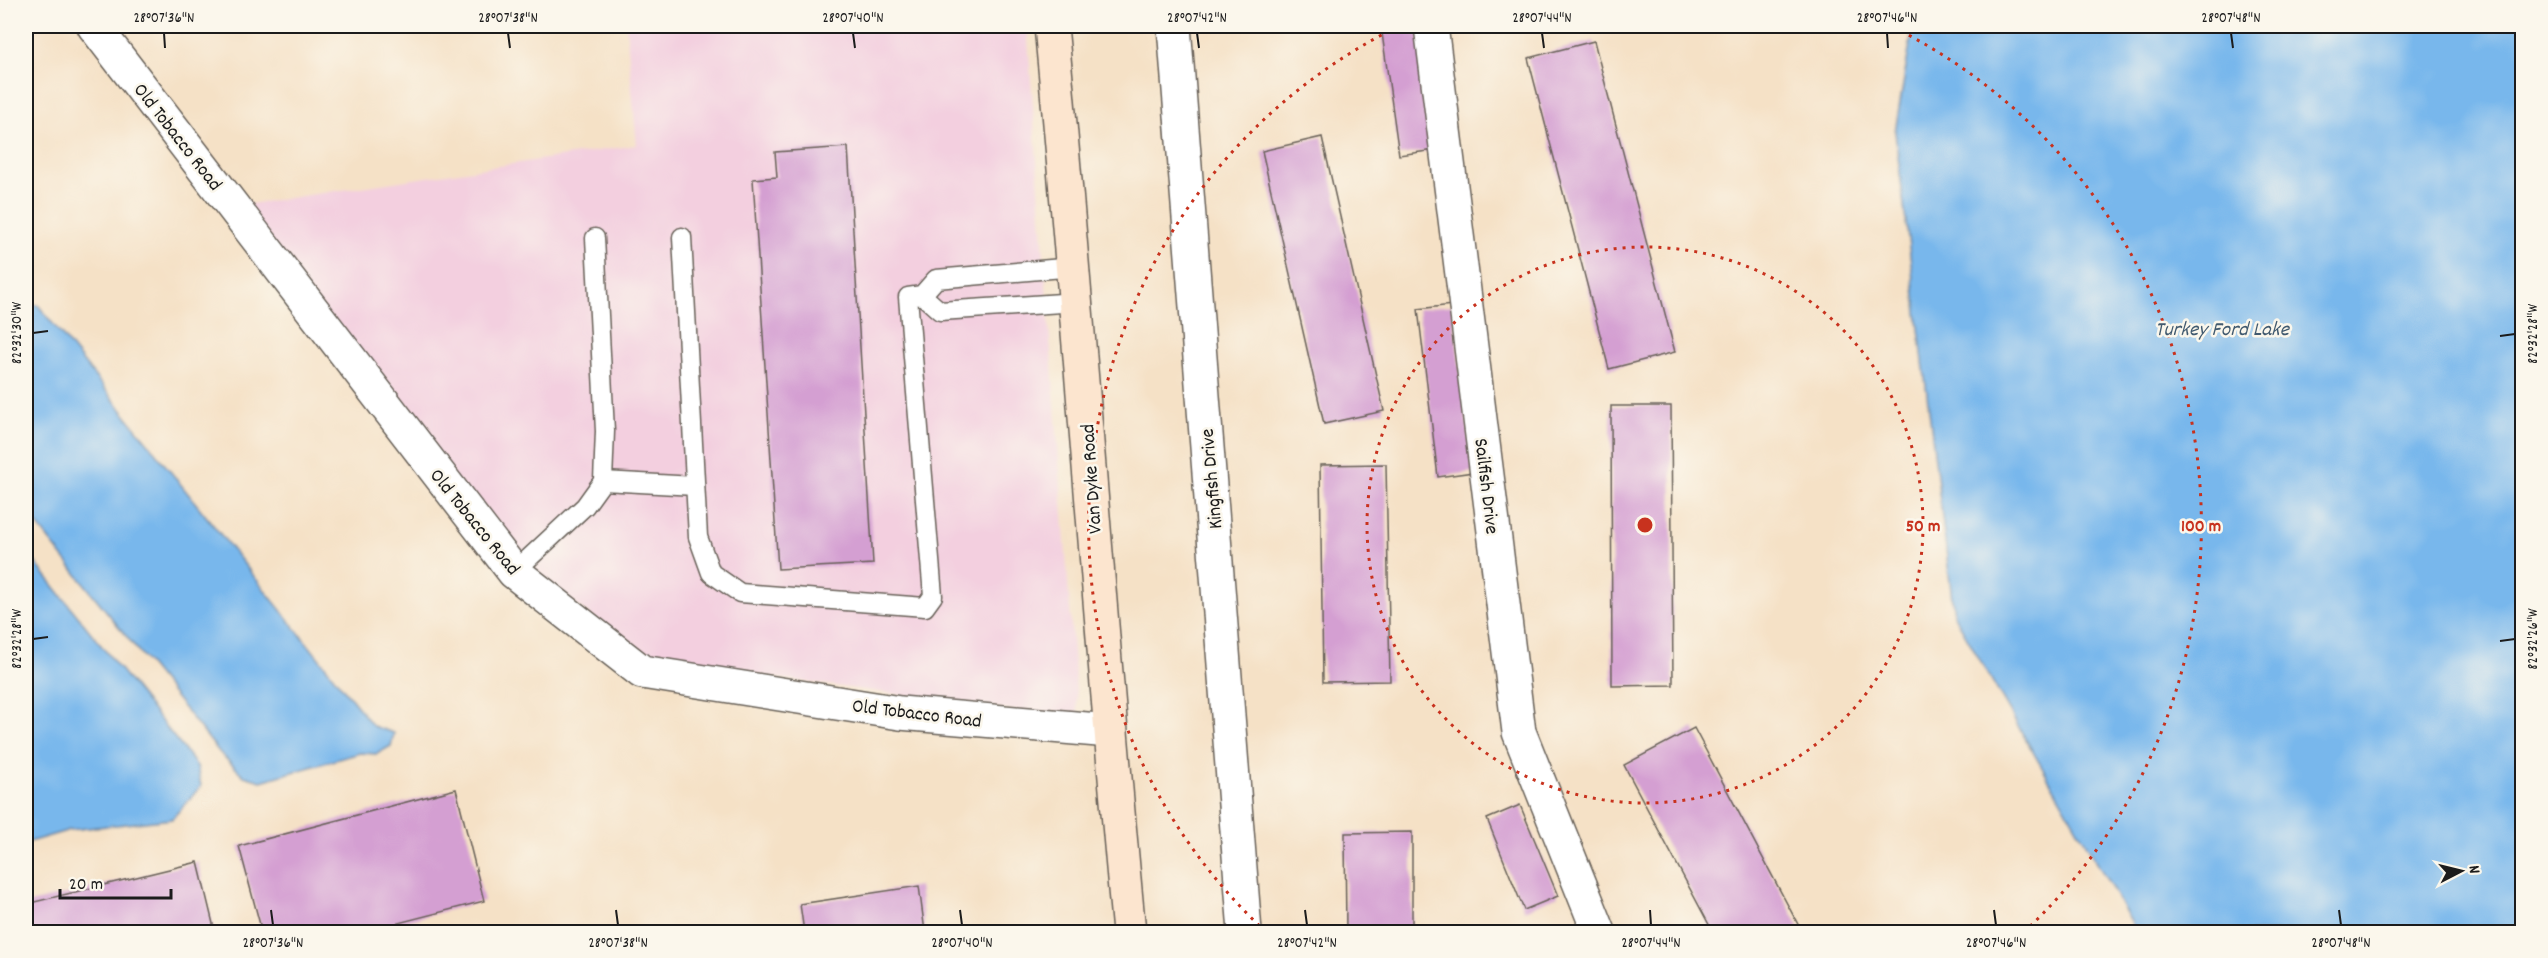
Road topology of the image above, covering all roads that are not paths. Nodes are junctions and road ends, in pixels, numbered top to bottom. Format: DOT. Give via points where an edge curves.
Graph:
graph roads {
  1 [pos="94,26"];
  2 [pos="1051,26"];
  3 [pos="1174,26"];
  4 [pos="1431,26"];
  5 [pos="682,237"];
  6 [pos="595,238"];
  7 [pos="1074,267"];
  8 [pos="922,295"];
  9 [pos="1077,302"];
  10 [pos="603,481"];
  11 [pos="695,486"];
  12 [pos="514,572"];
  13 [pos="1110,731"];
  14 [pos="1129,933"];
  15 [pos="1245,933"];
  16 [pos="1599,933"];
  1 -- 12 [label="street, Old Tobacco Road"];
  2 -- 7 [label="main road, Van Dyke Road"];
  3 -- 15 [label="street, Kingfish Drive"];
  4 -- 16 [label="street, Sailfish Drive" via="1519,732"];
  5 -- 11 [label="lane"];
  6 -- 10 [label="lane" via="605,431"];
  7 -- 8 [label="lane" via="936,279"];
  7 -- 9 [label="main road, Van Dyke Road"];
  8 -- 9 [label="lane" via="940,311"];
  8 -- 11 [label="lane" via="908,297 933,596 925,607 740,593 711,573 698,537"];
  9 -- 13 [label="main road, Van Dyke Road"];
  10 -- 11 [label="lane"];
  10 -- 12 [label="lane" via="585,506"];
  12 -- 13 [label="street, Old Tobacco Road" via="642,672 900,713"];
  13 -- 14 [label="main road, Van Dyke Road"];
}
